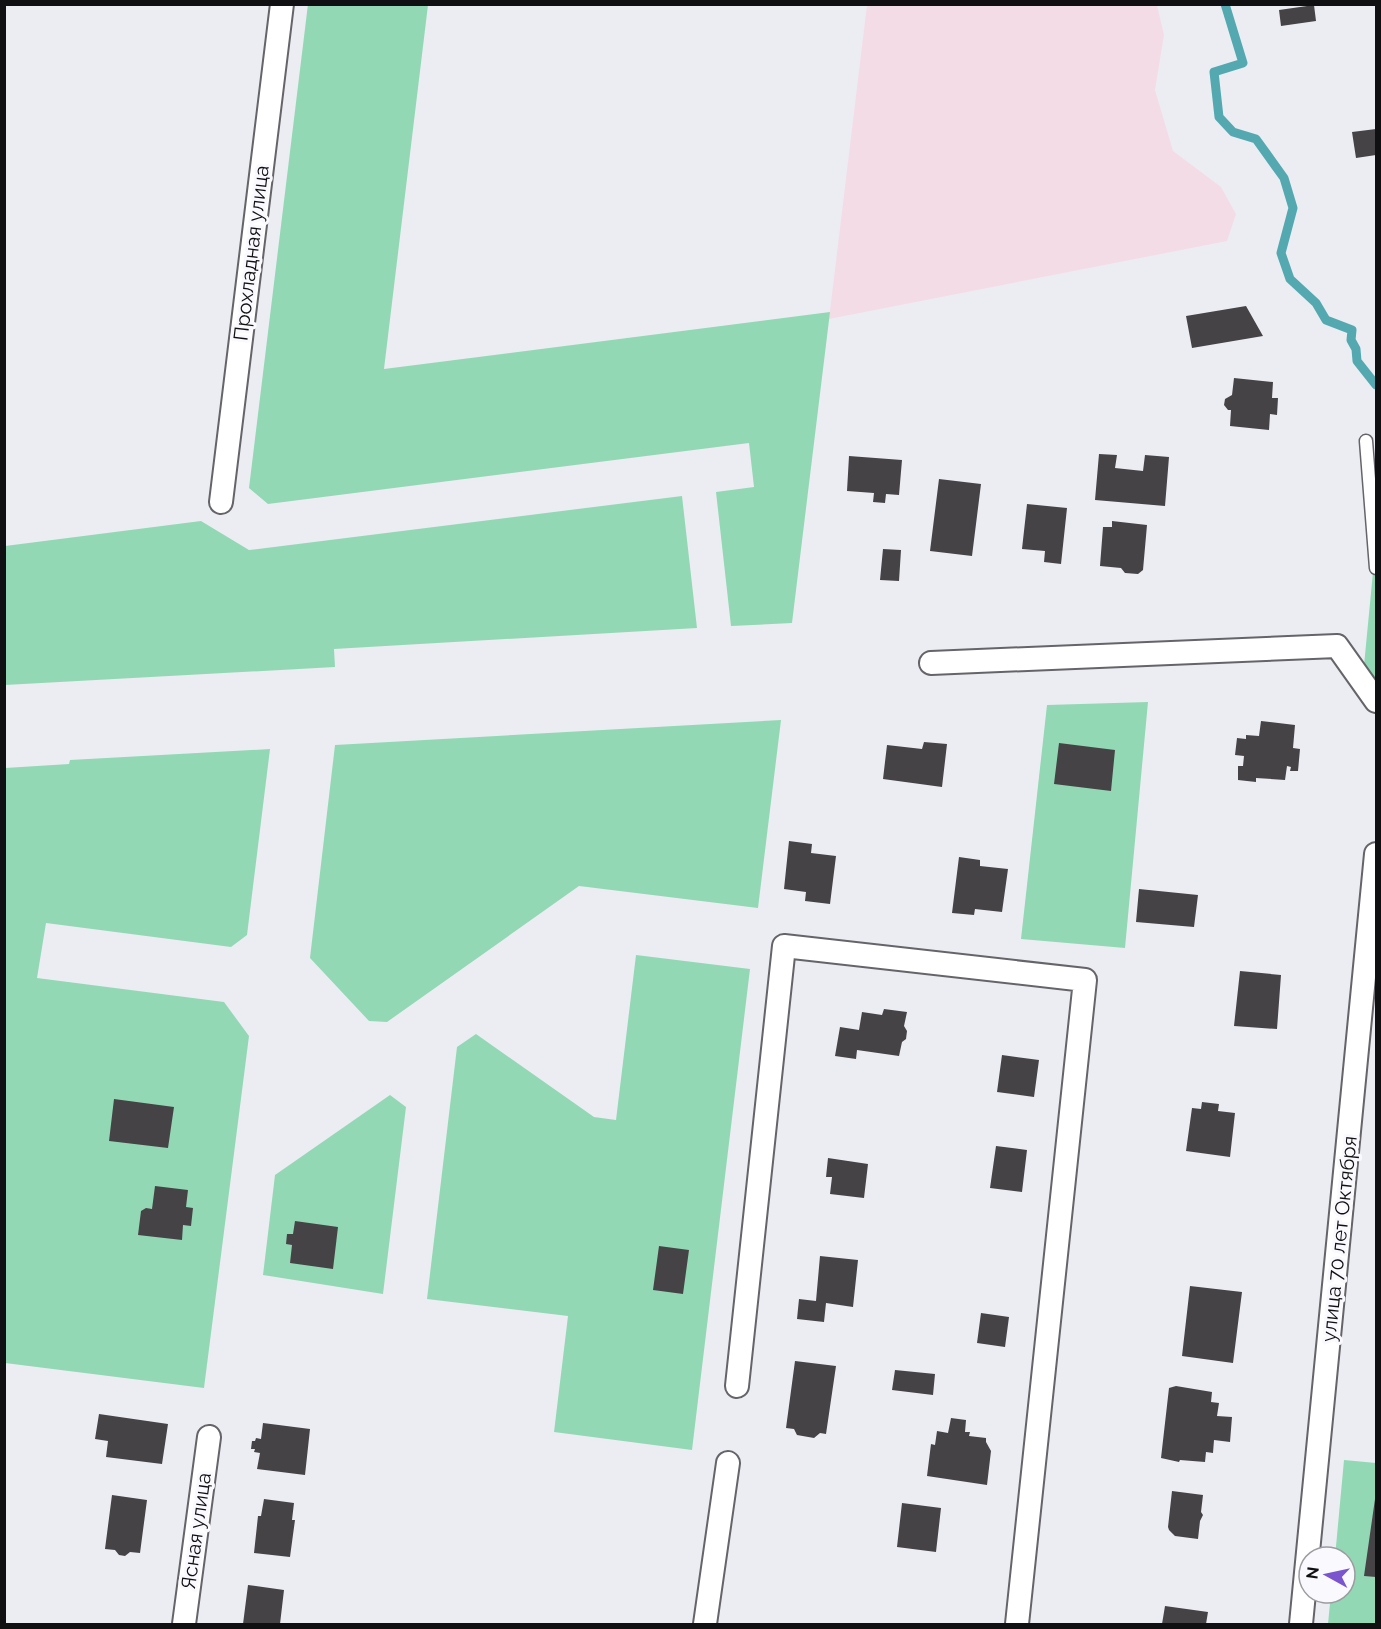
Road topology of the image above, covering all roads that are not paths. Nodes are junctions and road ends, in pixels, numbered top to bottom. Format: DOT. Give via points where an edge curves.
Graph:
graph roads {
  1 [pos="282,4"];
  2 [pos="1366,441"];
  3 [pos="221,502"];
  4 [pos="1377,568"];
  5 [pos="931,663"];
  6 [pos="1377,701"];
  7 [pos="1377,854"];
  8 [pos="737,1386"];
  9 [pos="209,1437"];
  10 [pos="728,1463"];
  11 [pos="184,1624"];
  12 [pos="705,1624"];
  13 [pos="1017,1624"];
  14 [pos="1301,1624"];
  1 -- 3 [label="street, Прохладная улица"];
  2 -- 4 [label="lane"];
  5 -- 6 [label="street" via="1337,646"];
  7 -- 14 [label="street, улица 70 лет Октября"];
  8 -- 13 [label="street" via="784,946 1085,980"];
  9 -- 11 [label="street, Ясная улица"];
  10 -- 12 [label="street"];
}
